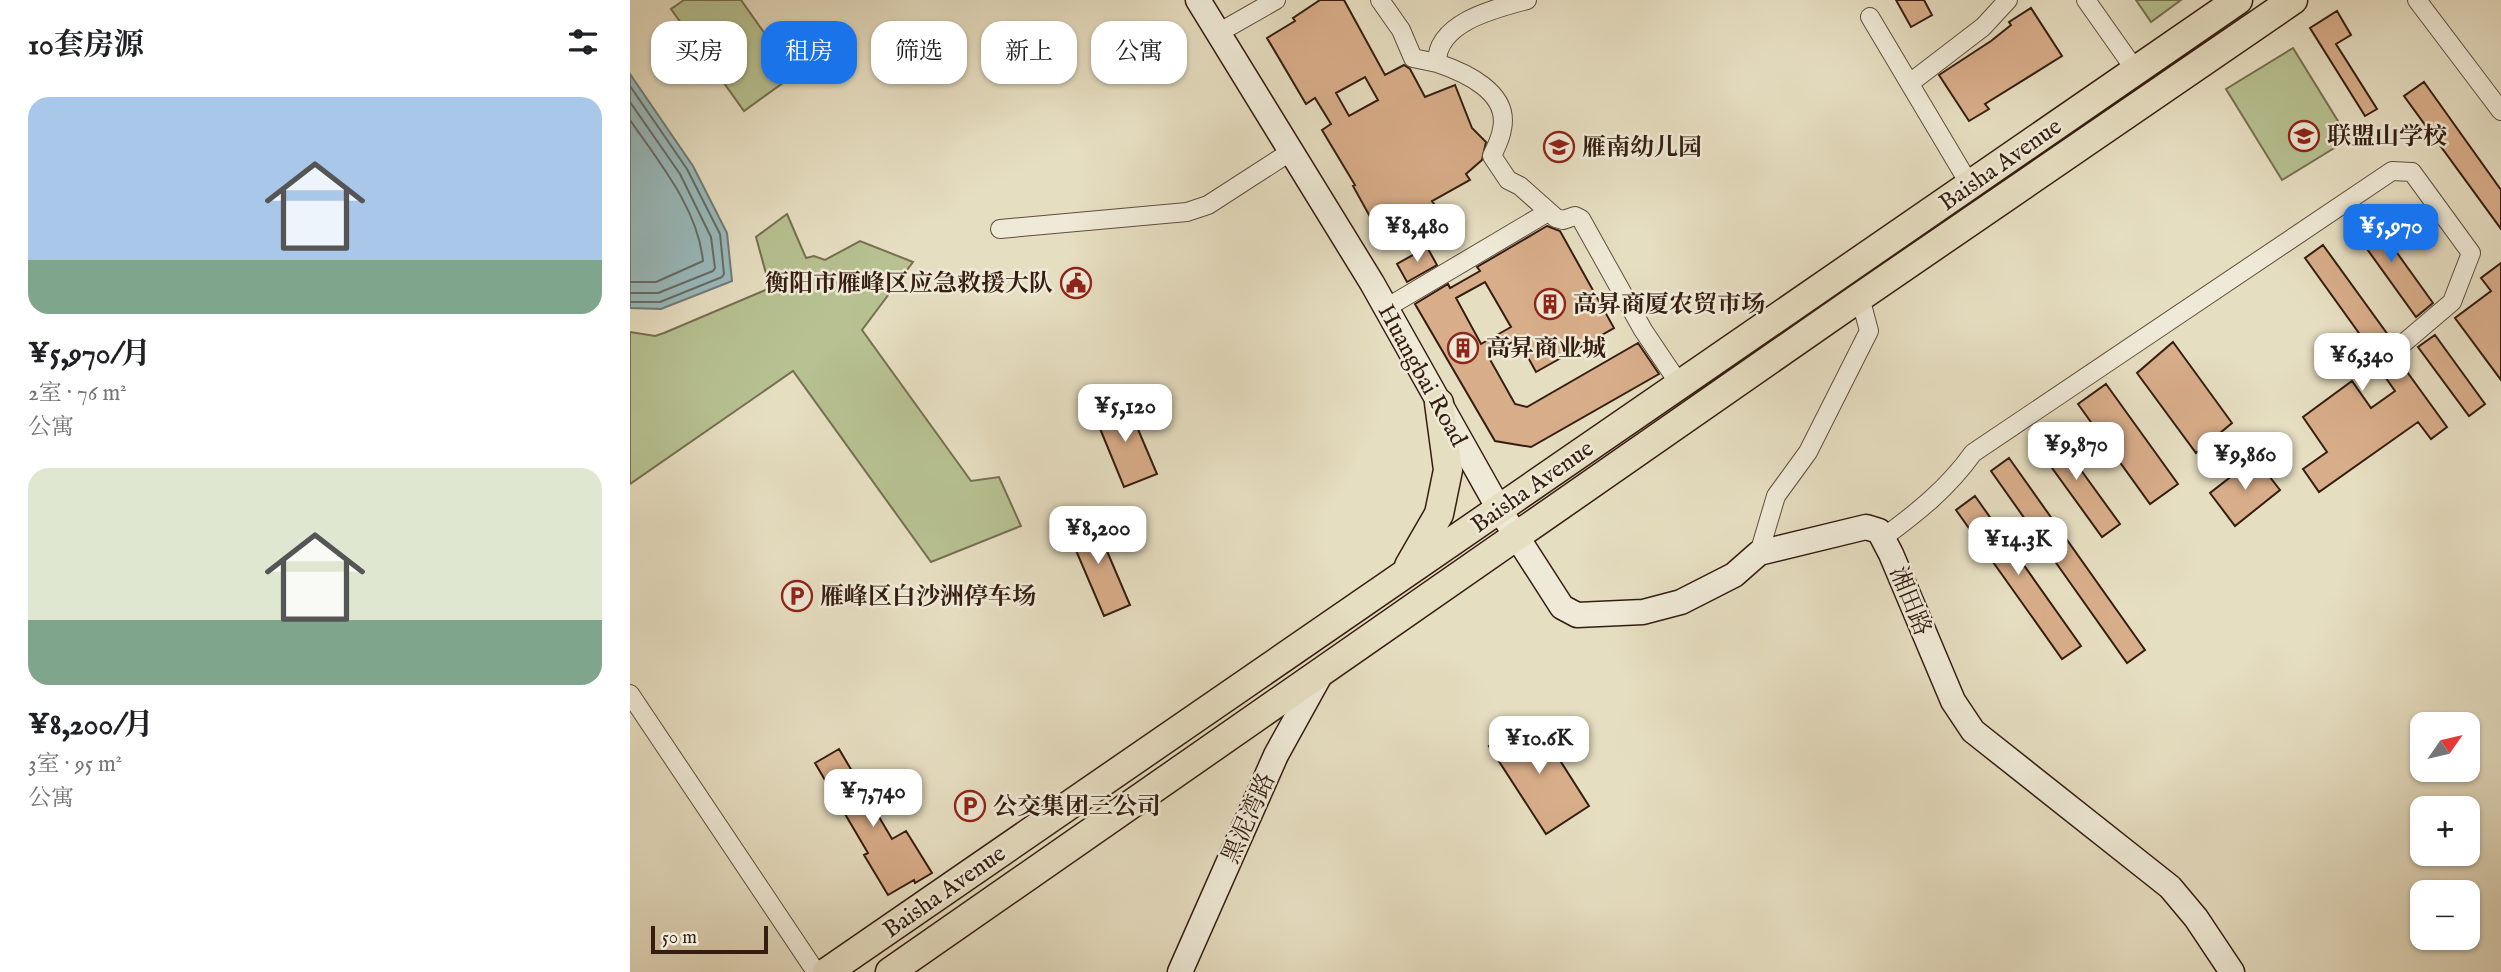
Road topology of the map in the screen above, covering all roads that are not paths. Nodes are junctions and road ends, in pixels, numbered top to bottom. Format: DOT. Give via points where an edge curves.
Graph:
graph roads {
  1 [pos="1198,0"];
  2 [pos="1276,0"];
  3 [pos="1380,0"];
  4 [pos="1527,0"];
  5 [pos="2008,0"];
  6 [pos="2086,0"];
  7 [pos="2238,0"];
  8 [pos="2293,0"];
  9 [pos="2417,0"];
  10 [pos="1870,17"];
  11 [pos="1218,33"];
  12 [pos="1437,63"];
  13 [pos="2136,71"];
  14 [pos="1910,83"];
  15 [pos="2501,111"];
  16 [pos="1290,152"];
  17 [pos="1970,185"];
  18 [pos="1548,212"];
  19 [pos="1000,229"];
  20 [pos="1860,297"];
  21 [pos="1386,308"];
  22 [pos="2399,347"];
  23 [pos="1679,385"];
  24 [pos="1439,403"];
  25 [pos="1499,509"];
  26 [pos="1515,536"];
  27 [pos="1884,537"];
  28 [pos="1759,553"];
  29 [pos="1403,575"];
  30 [pos="1324,669"];
  31 [pos="630,694"];
  32 [pos="816,972"];
  33 [pos="827,972"];
  34 [pos="890,972"];
  35 [pos="1180,972"];
  36 [pos="2232,972"];
  1 -- 11 [label="street, Huangbai Road"];
  2 -- 11 [label="street"];
  3 -- 12 [label="street" via="1413,58"];
  4 -- 12 [label="street" via="1470,19 1447,35"];
  5 -- 14 [label="street" via="1983,27"];
  6 -- 13 [label="street"];
  7 -- 13 [label="main road, Baisha Avenue"];
  8 -- 20 [label="main road, Baisha Avenue"];
  9 -- 15 [label="street"];
  10 -- 14 [label="street"];
  11 -- 16 [label="street, Huangbai Road"];
  12 -- 18 [label="street" via="1466,73 1488,90 1503,126 1492,156 1508,180"];
  13 -- 17 [label="main road, Baisha Avenue"];
  14 -- 17 [label="street"];
  16 -- 19 [label="street" via="1208,205 1186,212"];
  16 -- 21 [label="street, Huangbai Road"];
  17 -- 23 [label="main road, Baisha Avenue"];
  18 -- 21 [label="street"];
  18 -- 23 [label="street" via="1560,220 1575,216 1582,221"];
  20 -- 26 [label="main road, Baisha Avenue"];
  20 -- 28 [label="street" via="1869,331 1808,452 1776,496"];
  21 -- 24 [label="street, Huangbai Road"];
  22 -- 27 [label="street" via="2452,302 2471,253 2412,172 2392,171 1973,453 1931,501"];
  23 -- 25 [label="main road, Baisha Avenue"];
  24 -- 25 [label="street, Huangbai Road"];
  24 -- 29 [label="main road" via="1448,470 1439,514"];
  25 -- 26 [label="street, Huangbai Road"];
  25 -- 29 [label="main road, Baisha Avenue"];
  26 -- 28 [label="street, 湘田路" via="1562,607 1577,615 1643,612 1682,602 1734,575"];
  26 -- 30 [label="main road, Baisha Avenue"];
  27 -- 28 [label="street, 湘田路" via="1866,527"];
  27 -- 36 [label="street, 湘田路" via="1953,701 1973,731 2170,887"];
  29 -- 33 [label="main road, Baisha Avenue"];
  30 -- 34 [label="main road, Baisha Avenue"];
  30 -- 35 [label="street, 黑泥湾路" via="1276,755"];
  31 -- 32 [label="street"];
}
